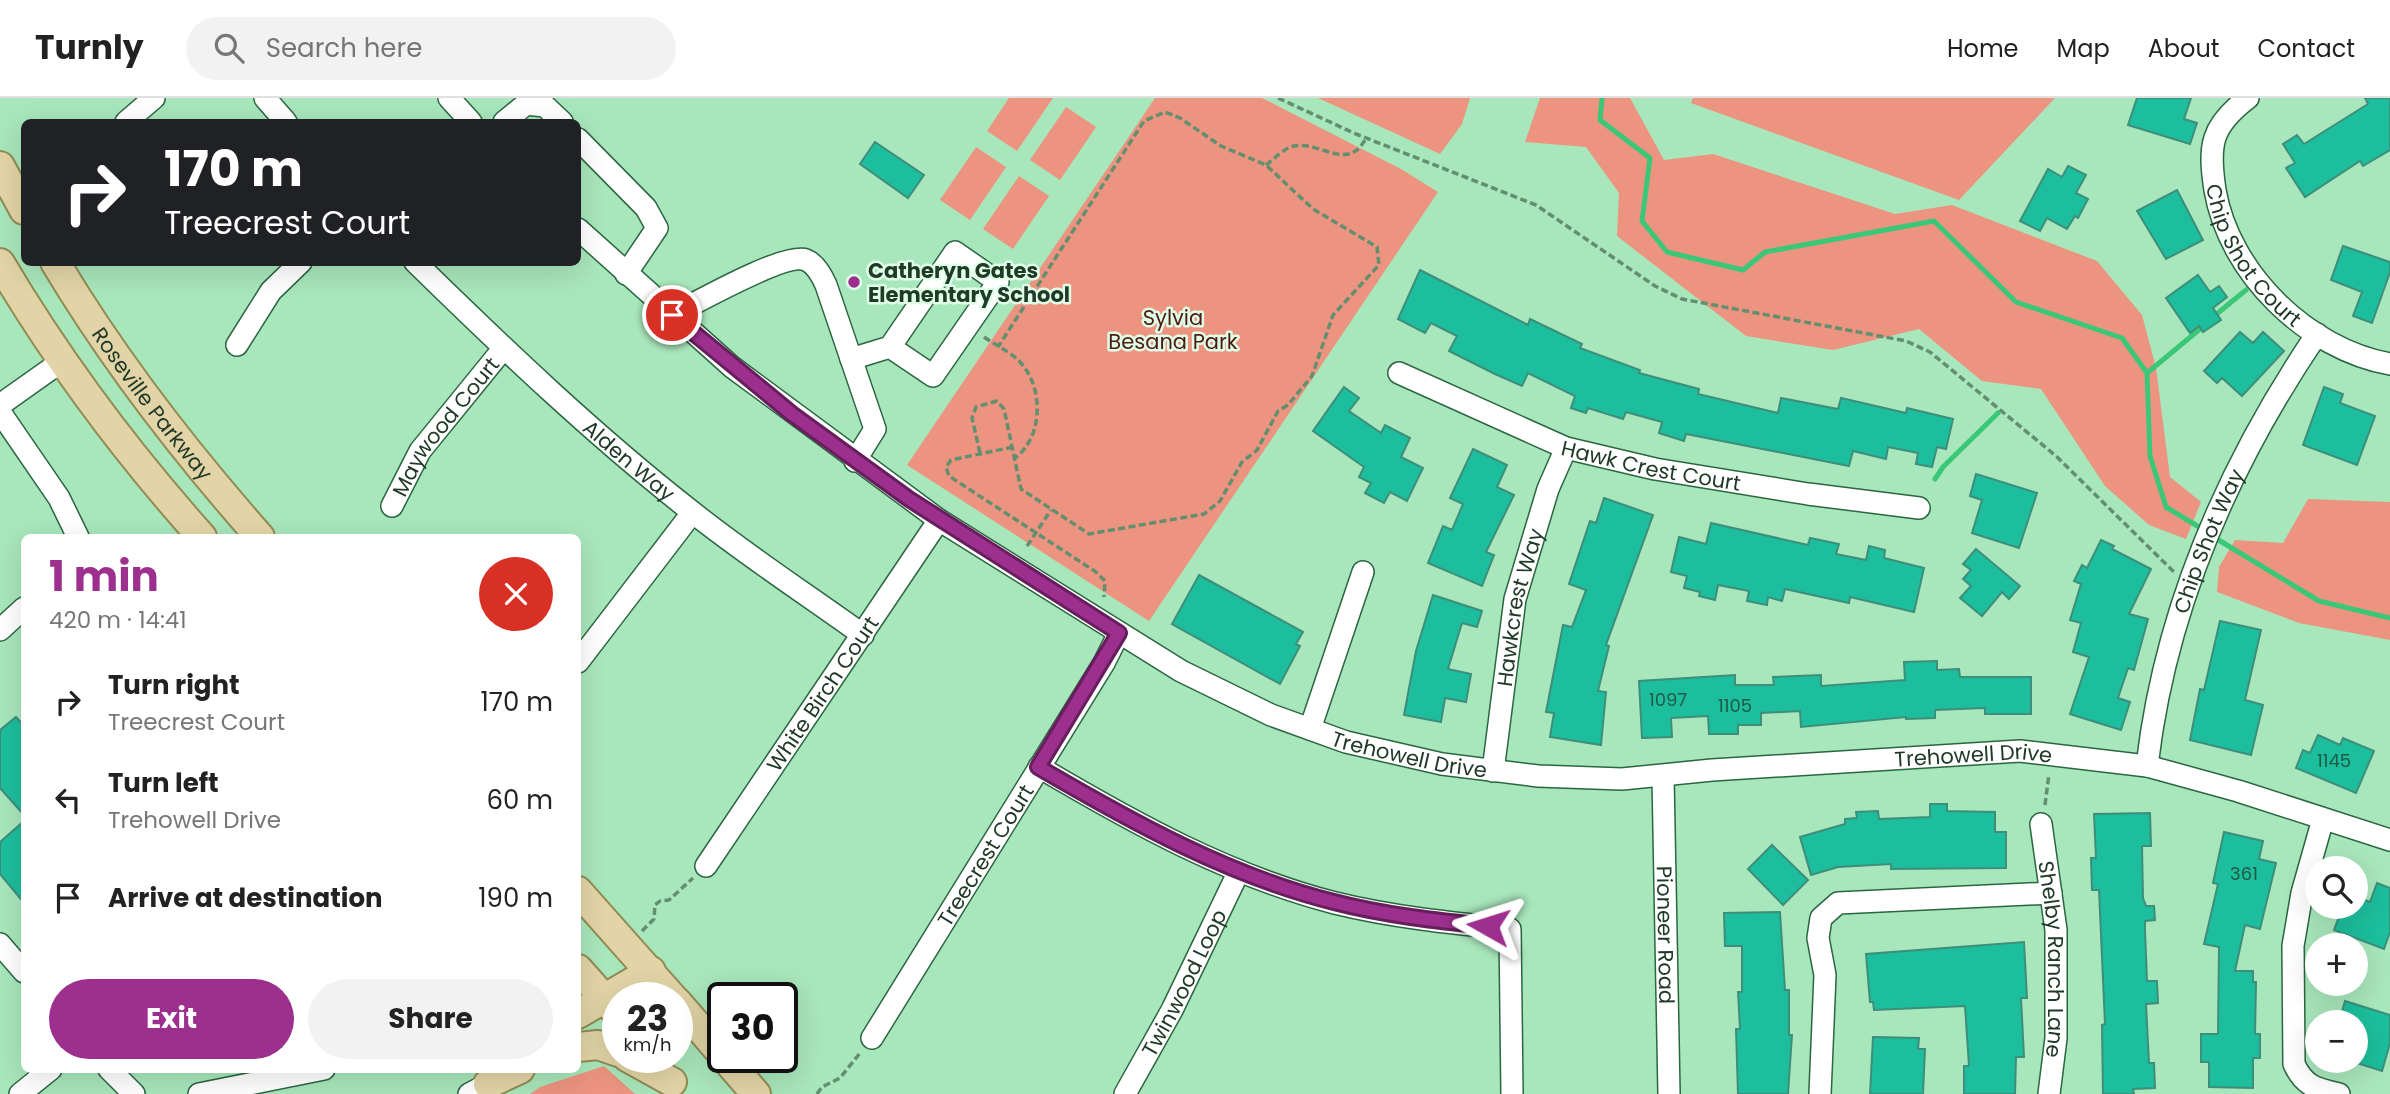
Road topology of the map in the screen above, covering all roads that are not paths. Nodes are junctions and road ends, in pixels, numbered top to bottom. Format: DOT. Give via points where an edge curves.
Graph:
graph roads {
  1 [pos="155,98"];
  2 [pos="265,98"];
  3 [pos="449,98"];
  4 [pos="2248,98"];
  5 [pos="130,119"];
  6 [pos="283,119"];
  7 [pos="468,119"];
  8 [pos="508,119"];
  9 [pos="559,119"];
  10 [pos="581,142"];
  11 [pos="0,166"];
  12 [pos="21,204"];
  13 [pos="581,232"];
  14 [pos="0,263"];
  15 [pos="58,266"];
  16 [pos="297,266"];
  17 [pos="419,266"];
  18 [pos="626,274"];
  19 [pos="672,315"];
  20 [pos="2317,334"];
  21 [pos="237,345"];
  22 [pos="890,347"];
  23 [pos="503,349"];
  24 [pos="851,359"];
  25 [pos="62,361"];
  26 [pos="2390,364"];
  27 [pos="1399,373"];
  28 [pos="0,405"];
  29 [pos="0,412"];
  30 [pos="1566,448"];
  31 [pos="855,461"];
  32 [pos="392,506"];
  33 [pos="1919,508"];
  34 [pos="692,513"];
  35 [pos="939,520"];
  36 [pos="77,534"];
  37 [pos="200,534"];
  38 [pos="257,534"];
  39 [pos="1363,572"];
  40 [pos="21,611"];
  41 [pos="0,630"];
  42 [pos="1119,633"];
  43 [pos="863,635"];
  44 [pos="581,658"];
  45 [pos="1310,729"];
  46 [pos="2147,766"];
  47 [pos="1038,767"];
  48 [pos="1493,771"];
  49 [pos="1663,776"];
  50 [pos="2323,819"];
  51 [pos="2041,824"];
  52 [pos="2390,840"];
  53 [pos="706,866"];
  54 [pos="1239,871"];
  55 [pos="2051,893"];
  56 [pos="581,894"];
  57 [pos="0,944"];
  58 [pos="21,968"];
  59 [pos="651,971"];
  60 [pos="581,972"];
  61 [pos="638,982"];
  62 [pos="660,982"];
  63 [pos="602,996"];
  64 [pos="602,1008"];
  65 [pos="581,1013"];
  66 [pos="693,1020"];
  67 [pos="707,1036"];
  68 [pos="872,1038"];
  69 [pos="602,1046"];
  70 [pos="581,1048"];
  71 [pos="46,1073"];
  72 [pos="113,1073"];
  73 [pos="304,1073"];
  74 [pos="508,1073"];
  75 [pos="653,1073"];
  76 [pos="665,1073"];
  77 [pos="738,1073"];
  78 [pos="491,1079"];
  79 [pos="677,1088"];
  80 [pos="20,1094"];
  81 [pos="134,1094"];
  82 [pos="199,1094"];
  83 [pos="756,1094"];
  84 [pos="1125,1094"];
  85 [pos="1512,1094"];
  86 [pos="1669,1094"];
  87 [pos="1820,1094"];
  88 [pos="2049,1094"];
  89 [pos="2339,1094"];
  1 -- 5 [label="street"];
  2 -- 6 [label="street"];
  3 -- 7 [label="street"];
  4 -- 20 [label="street, Chip Shot Court" via="2224,116 2211,155 2220,219 2243,261 2273,298"];
  8 -- 9 [label="street" via="526,104 545,106"];
  10 -- 18 [label="street" via="646,208 657,228"];
  11 -- 12 [label="main road"];
  13 -- 18 [label="street, Trehowell Drive"];
  14 -- 25 [label="main road"];
  15 -- 38 [label="main road, Roseville Parkway" via="134,382"];
  16 -- 21 [label="street" via="271,291"];
  17 -- 23 [label="street, Alden Way"];
  18 -- 19 [label="street, Trehowell Drive"];
  19 -- 24 [label="street" via="768,267 808,260 826,285"];
  19 -- 31 [label="street, Trehowell Drive"];
  20 -- 26 [label="street, Chip Shot Court" via="2349,352"];
  20 -- 46 [label="street, Chip Shot Way" via="2259,427 2223,497 2191,578 2165,656"];
  22 -- 22 [label="street" via="933,376 998,282 955,252"];
  22 -- 24 [label="street"];
  23 -- 32 [label="street, Maywood Court" via="420,452"];
  23 -- 34 [label="street, Alden Way"];
  24 -- 31 [label="street" via="875,429"];
  25 -- 28 [label="street"];
  25 -- 37 [label="main road"];
  27 -- 30 [label="street, Hawk Crest Court"];
  29 -- 36 [label="street" via="59,498"];
  30 -- 33 [label="street, Hawk Crest Court" via="1693,475"];
  30 -- 48 [label="street, Hawkcrest Way" via="1548,489 1516,599"];
  31 -- 35 [label="street, Trehowell Drive"];
  34 -- 43 [label="street, Alden Way"];
  34 -- 44 [label="street"];
  35 -- 42 [label="street, Trehowell Drive"];
  35 -- 43 [label="street, White Birch Court"];
  39 -- 45 [label="street"];
  40 -- 41 [label="street"];
  42 -- 45 [label="street, Trehowell Drive" via="1232,698"];
  42 -- 47 [label="street, Treecrest Court"];
  43 -- 53 [label="street, White Birch Court"];
  45 -- 48 [label="street, Trehowell Drive" via="1393,755"];
  46 -- 49 [label="street, Trehowell Drive" via="2007,752"];
  46 -- 50 [label="street, Trehowell Drive"];
  47 -- 54 [label="street" via="1128,820"];
  47 -- 68 [label="street, Treecrest Court"];
  48 -- 49 [label="street, Trehowell Drive" via="1622,779"];
  49 -- 86 [label="street, Pioneer Road"];
  50 -- 52 [label="street, Trehowell Drive"];
  50 -- 89 [label="street" via="2292,946 2294,1064 2301,1080"];
  51 -- 55 [label="street, Shelby Ranch Lane"];
  54 -- 84 [label="street, Twinwood Loop"];
  54 -- 85 [label="street" via="1334,902 1510,929"];
  55 -- 87 [label="street" via="1838,902 1821,918 1818,938 1825,975"];
  55 -- 88 [label="street, Shelby Ranch Lane" via="2056,930 2056,1038"];
  56 -- 59 [label="main road"];
  57 -- 58 [label="street"];
  59 -- 61 [label="main road"];
  59 -- 62 [label="main road"];
  60 -- 63 [label="main road"];
  64 -- 65 [label="main road"];
  66 -- 67 [label="main road"];
  69 -- 70 [label="main road"];
  71 -- 80 [label="street"];
  72 -- 81 [label="street"];
  73 -- 82 [label="street"];
  74 -- 78 [label="main road"];
  75 -- 79 [label="main road"];
  76 -- 79 [label="main road"];
  77 -- 83 [label="main road"];
}
